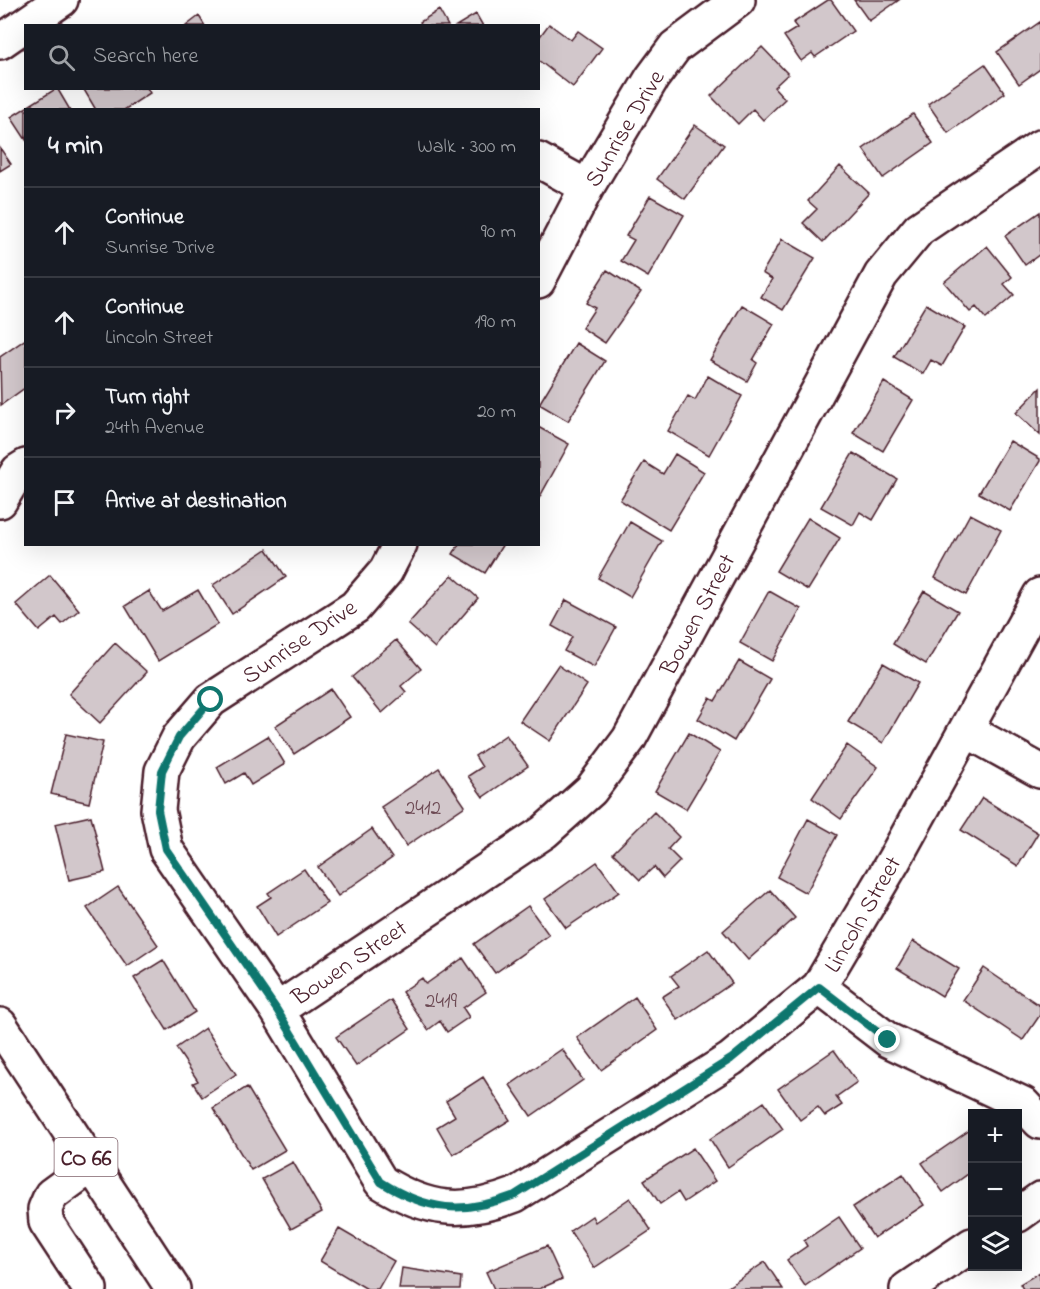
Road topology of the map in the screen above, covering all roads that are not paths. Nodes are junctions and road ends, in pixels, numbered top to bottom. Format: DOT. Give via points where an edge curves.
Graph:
graph roads {
  1 [pos="62,0"];
  2 [pos="738,0"];
  3 [pos="27,24"];
  4 [pos="24,26"];
  5 [pos="0,42"];
  6 [pos="1040,147"];
  7 [pos="540,161"];
  8 [pos="587,187"];
  9 [pos="540,277"];
  10 [pos="24,467"];
  11 [pos="0,501"];
  12 [pos="399,546"];
  13 [pos="1040,595"];
  14 [pos="966,730"];
  15 [pos="1040,771"];
  16 [pos="819,987"];
  17 [pos="277,1010"];
  18 [pos="0,1025"];
  19 [pos="1040,1122"];
  20 [pos="92,1165"];
  21 [pos="1040,1199"];
  22 [pos="1022,1212"];
  23 [pos="968,1248"];
  24 [pos="90,1289"];
  25 [pos="173,1289"];
  26 [pos="907,1289"];
  1 -- 3 [label="street"];
  2 -- 8 [label="street, Sunrise Drive" via="675,47"];
  4 -- 5 [label="street"];
  6 -- 17 [label="street, Bowen Street" via="919,230 881,275 629,739 591,790 544,832"];
  7 -- 8 [label="street"];
  8 -- 9 [label="street, Sunrise Drive"];
  10 -- 11 [label="street"];
  12 -- 17 [label="street, Sunrise Drive" via="386,571 355,607 211,700 179,737 162,771 158,810 166,849"];
  13 -- 14 [label="street, Lincoln Street"];
  14 -- 15 [label="street"];
  14 -- 16 [label="street, Lincoln Street"];
  16 -- 17 [label="street, Lincoln Street" via="731,1059 515,1195 486,1206 446,1209 406,1198 381,1182"];
  16 -- 19 [label="street" via="888,1040 1023,1104"];
  18 -- 20 [label="street, CO 66"];
  20 -- 24 [label="street" via="51,1195 45,1209 46,1222"];
  20 -- 25 [label="street, CO 66"];
  21 -- 22 [label="street"];
  23 -- 26 [label="street"];
}
